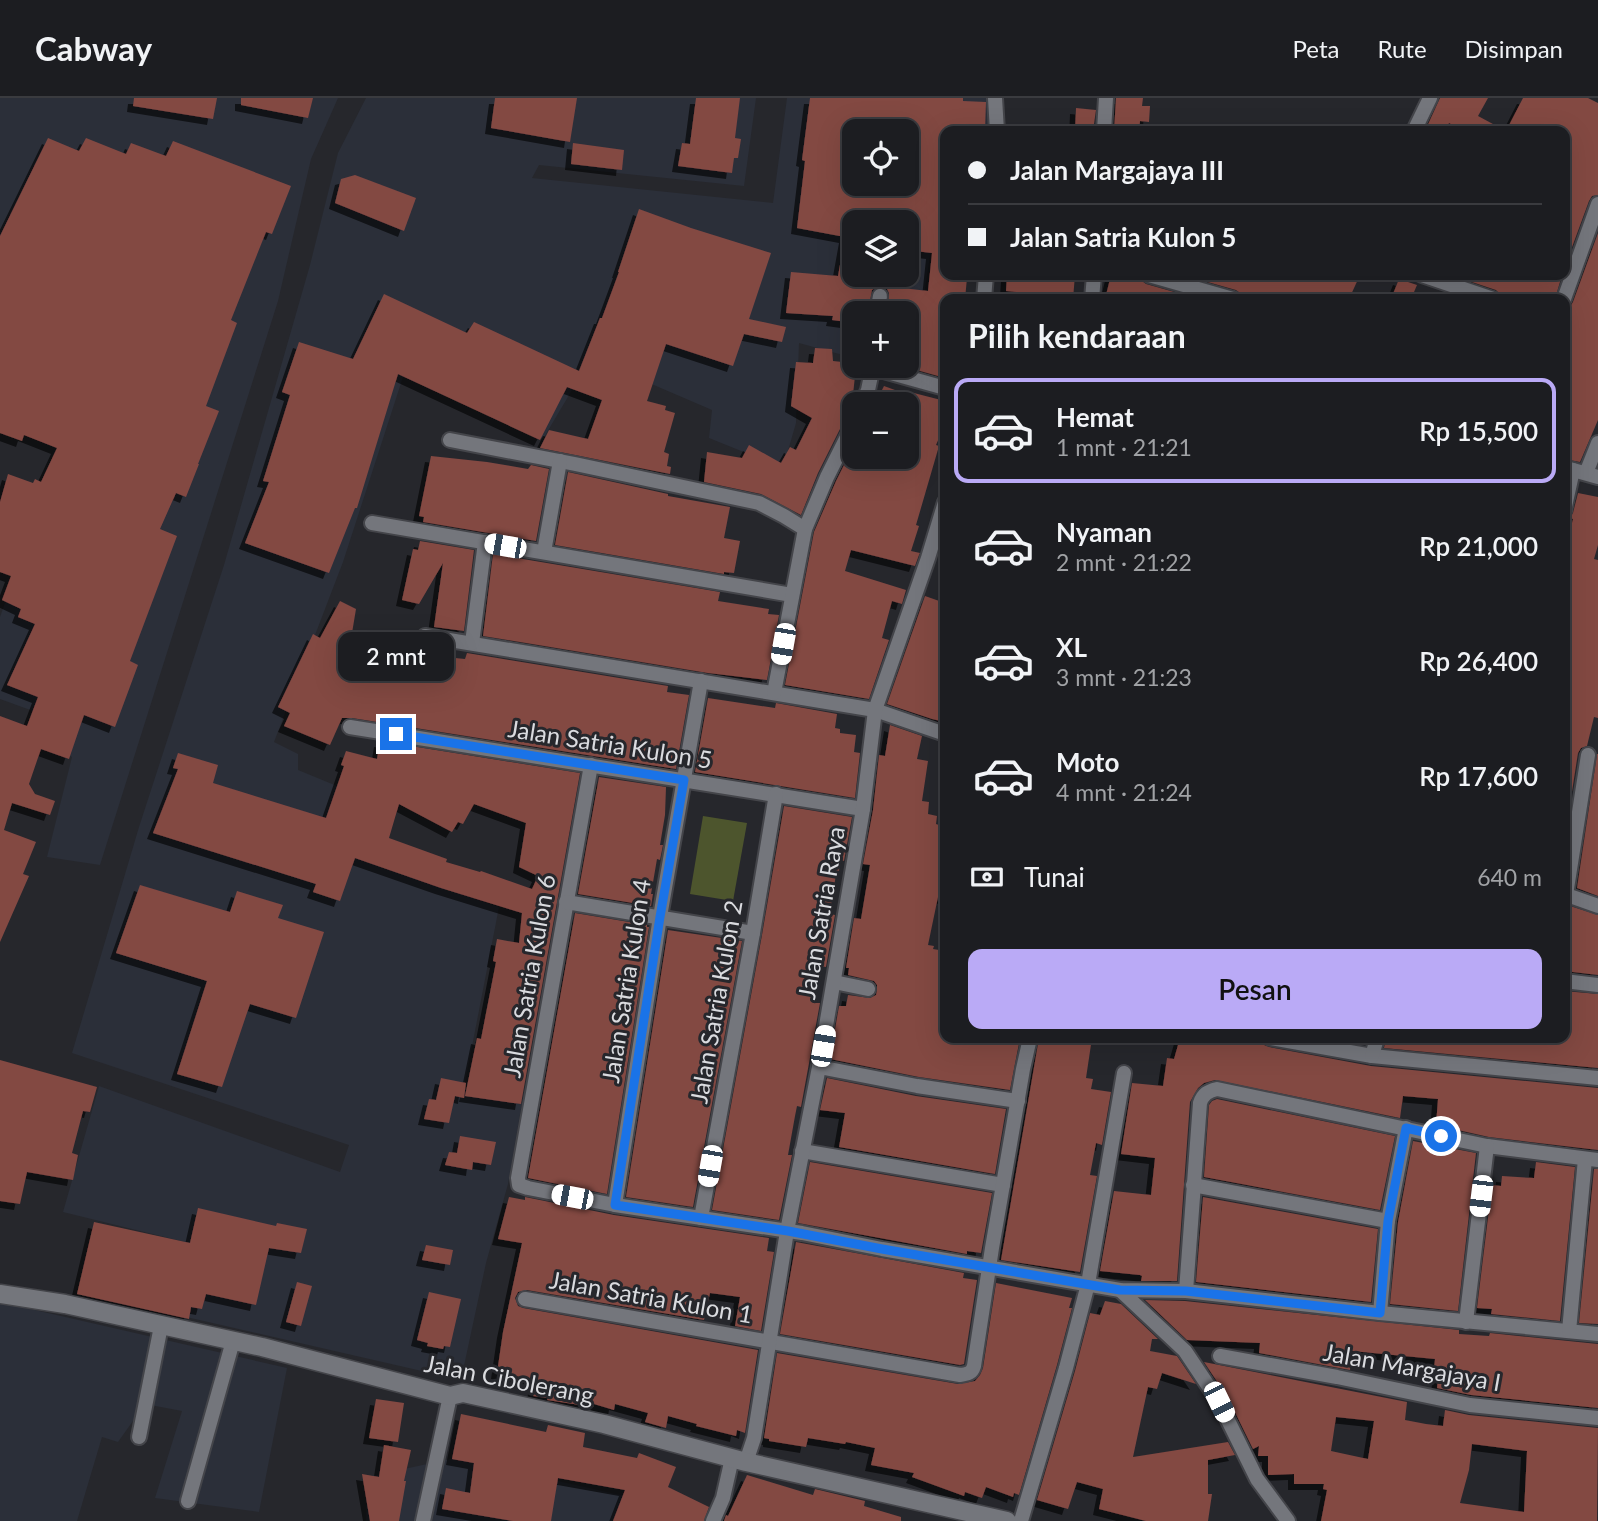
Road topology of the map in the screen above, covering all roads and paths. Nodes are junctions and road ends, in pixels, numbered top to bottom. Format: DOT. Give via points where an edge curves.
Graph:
graph roads {
  1 [pos="995,98"];
  2 [pos="1106,98"];
  3 [pos="1430,98"];
  4 [pos="997,126"];
  5 [pos="1104,126"];
  6 [pos="1416,126"];
  7 [pos="1598,204"];
  8 [pos="1166,280"];
  9 [pos="1437,280"];
  10 [pos="1216,294"];
  11 [pos="1478,294"];
  12 [pos="1566,294"];
  13 [pos="880,296"];
  14 [pos="879,301"];
  15 [pos="911,378"];
  16 [pos="940,387"];
  17 [pos="450,440"];
  18 [pos="1598,443"];
  19 [pos="842,448"];
  20 [pos="560,461"];
  21 [pos="1580,472"];
  22 [pos="1570,496"];
  23 [pos="940,518"];
  24 [pos="372,523"];
  25 [pos="805,529"];
  26 [pos="485,542"];
  27 [pos="544,552"];
  28 [pos="792,595"];
  29 [pos="425,636"];
  30 [pos="471,643"];
  31 [pos="701,681"];
  32 [pos="774,693"];
  33 [pos="875,710"];
  34 [pos="350,727"];
  35 [pos="940,732"];
  36 [pos="1588,755"];
  37 [pos="591,765"];
  38 [pos="684,780"];
  39 [pos="776,794"];
  40 [pos="863,809"];
  41 [pos="1570,865"];
  42 [pos="1570,897"];
  43 [pos="566,902"];
  44 [pos="1598,906"];
  45 [pos="660,917"];
  46 [pos="753,933"];
  47 [pos="834,982"];
  48 [pos="1570,982"];
  49 [pos="1598,985"];
  50 [pos="868,989"];
  51 [pos="1029,1043"];
  52 [pos="1301,1043"];
  53 [pos="1376,1043"];
  54 [pos="1372,1056"];
  55 [pos="819,1067"];
  56 [pos="1124,1073"];
  57 [pos="1598,1078"];
  58 [pos="1018,1101"];
  59 [pos="1406,1128"];
  60 [pos="1487,1146"];
  61 [pos="802,1151"];
  62 [pos="1592,1159"];
  63 [pos="1003,1185"];
  64 [pos="1193,1185"];
  65 [pos="615,1205"];
  66 [pos="701,1218"];
  67 [pos="1388,1221"];
  68 [pos="788,1231"];
  69 [pos="989,1266"];
  70 [pos="1088,1284"];
  71 [pos="1120,1290"];
  72 [pos="1186,1291"];
  73 [pos="0,1294"];
  74 [pos="525,1299"];
  75 [pos="1380,1313"];
  76 [pos="1466,1322"];
  77 [pos="162,1326"];
  78 [pos="1569,1331"];
  79 [pos="1598,1334"];
  80 [pos="233,1341"];
  81 [pos="770,1342"];
  82 [pos="1220,1356"];
  83 [pos="450,1396"];
  84 [pos="1598,1418"];
  85 [pos="139,1437"];
  86 [pos="739,1460"];
  87 [pos="188,1500"];
  88 [pos="973,1517"];
  89 [pos="423,1521"];
  90 [pos="713,1521"];
  91 [pos="1007,1521"];
  92 [pos="1021,1521"];
  93 [pos="1288,1521"];
  1 -- 4 [label="street"];
  2 -- 5 [label="street"];
  3 -- 6 [label="street"];
  7 -- 12 [label="street"];
  8 -- 10 [label="street"];
  9 -- 11 [label="street"];
  13 -- 14 [label="street"];
  15 -- 16 [label="street"];
  17 -- 20 [label="street"];
  18 -- 21 [label="street"];
  19 -- 25 [label="street"];
  20 -- 25 [label="street" via="759,503"];
  20 -- 27 [label="street"];
  21 -- 22 [label="street"];
  23 -- 33 [label="street, Jalan Satria Raya"];
  24 -- 26 [label="street"];
  25 -- 28 [label="street"];
  26 -- 27 [label="street"];
  26 -- 30 [label="street"];
  27 -- 28 [label="street"];
  28 -- 32 [label="street"];
  29 -- 30 [label="street"];
  30 -- 31 [label="street"];
  31 -- 32 [label="street"];
  31 -- 38 [label="street, Jalan Satria Kulon 4"];
  32 -- 33 [label="street"];
  33 -- 35 [label="street"];
  33 -- 40 [label="street, Jalan Satria Raya"];
  34 -- 37 [label="street, Jalan Satria Kulon 5"];
  36 -- 41 [label="street"];
  37 -- 38 [label="street, Jalan Satria Kulon 5"];
  37 -- 43 [label="street, Jalan Satria Kulon 6"];
  38 -- 39 [label="street, Jalan Satria Kulon 5"];
  38 -- 45 [label="street, Jalan Satria Kulon 4"];
  39 -- 40 [label="street, Jalan Satria Kulon 5"];
  39 -- 46 [label="street, Jalan Satria Kulon 2"];
  40 -- 47 [label="street, Jalan Satria Raya"];
  42 -- 44 [label="street"];
  43 -- 45 [label="street"];
  43 -- 65 [label="street, Jalan Satria Kulon 6" via="519,1185"];
  45 -- 46 [label="street"];
  45 -- 65 [label="street, Jalan Satria Kulon 4"];
  46 -- 66 [label="street, Jalan Satria Kulon 2"];
  47 -- 50 [label="street"];
  47 -- 55 [label="street, Jalan Satria Raya"];
  48 -- 49 [label="street"];
  51 -- 58 [label="street"];
  52 -- 54 [label="street"];
  53 -- 54 [label="street"];
  54 -- 57 [label="street"];
  55 -- 58 [label="street"];
  55 -- 61 [label="street, Jalan Satria Raya"];
  56 -- 70 [label="street"];
  58 -- 63 [label="street"];
  59 -- 60 [label="street"];
  59 -- 64 [label="street" via="1209,1091 1200,1103"];
  59 -- 67 [label="street"];
  60 -- 62 [label="street"];
  60 -- 76 [label="street"];
  61 -- 63 [label="street"];
  61 -- 68 [label="street, Jalan Satria Raya"];
  62 -- 78 [label="street"];
  63 -- 69 [label="street"];
  64 -- 67 [label="street"];
  64 -- 72 [label="street"];
  65 -- 66 [label="street"];
  66 -- 68 [label="street"];
  67 -- 75 [label="street"];
  68 -- 69 [label="street"];
  68 -- 81 [label="street, Jalan Satria Raya"];
  69 -- 70 [label="street"];
  69 -- 81 [label="street, Jalan Satria Kulon 1" via="975,1366 968,1374"];
  70 -- 71 [label="street"];
  70 -- 92 [label="street"];
  71 -- 72 [label="street"];
  71 -- 93 [label="street" via="1185,1351 1219,1402 1257,1479"];
  72 -- 75 [label="street"];
  73 -- 77 [label="street, Jalan Cibolerang"];
  74 -- 81 [label="street, Jalan Satria Kulon 1"];
  75 -- 76 [label="street"];
  76 -- 78 [label="street"];
  77 -- 80 [label="street, Jalan Cibolerang"];
  77 -- 85 [label="street"];
  78 -- 79 [label="street"];
  80 -- 83 [label="street, Jalan Cibolerang"];
  80 -- 87 [label="street"];
  81 -- 86 [label="street, Jalan Satria Raya" via="754,1438"];
  82 -- 84 [label="street, Jalan Margajaya I" via="1470,1405"];
  83 -- 86 [label="street, Jalan Cibolerang" via="463,1393 502,1401"];
  83 -- 89 [label="street"];
  86 -- 88 [label="street, Jalan Cibolerang"];
  86 -- 90 [label="street, Jalan Satria Raya"];
  88 -- 91 [label="street, Jalan Cibolerang"];
}
